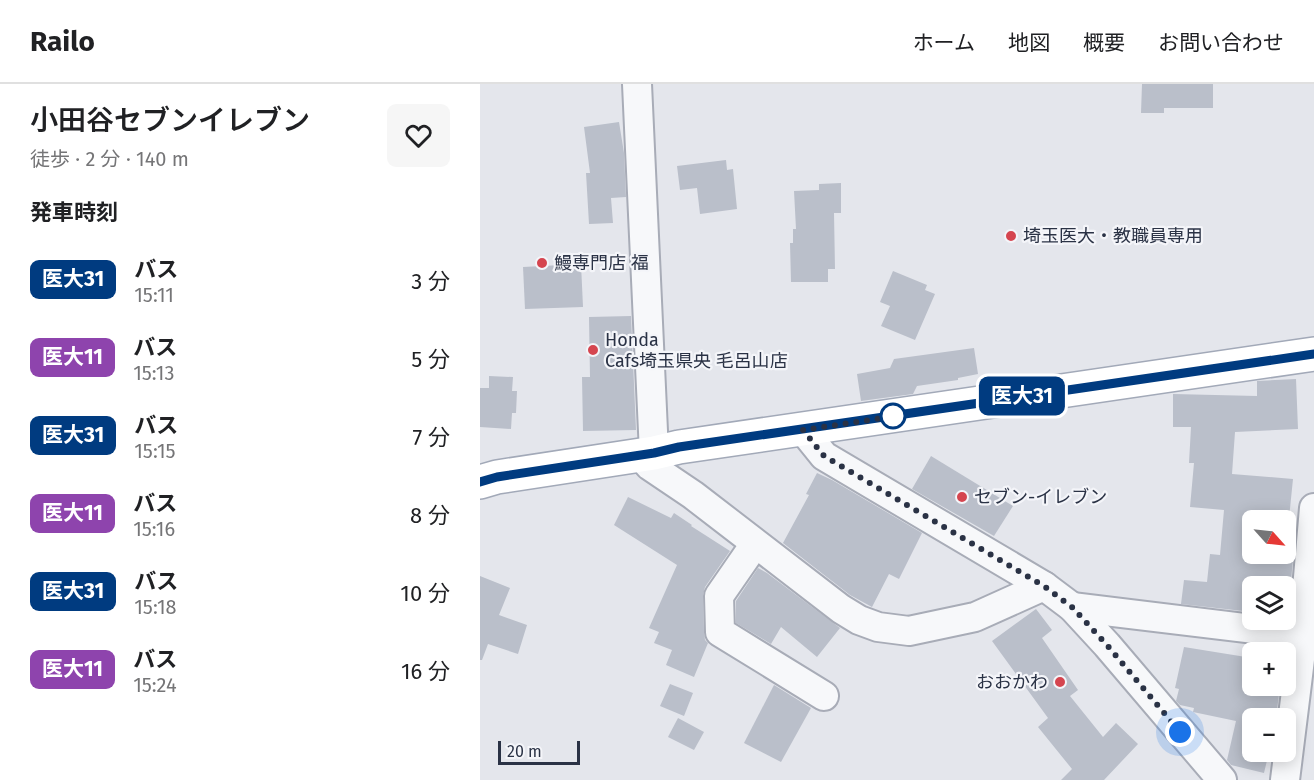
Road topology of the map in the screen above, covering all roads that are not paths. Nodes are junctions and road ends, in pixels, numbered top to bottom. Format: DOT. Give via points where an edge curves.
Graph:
graph roads {
  1 [pos="637,84"];
  2 [pos="1314,354"];
  3 [pos="803,430"];
  4 [pos="647,454"];
  5 [pos="480,482"];
  6 [pos="1314,508"];
  7 [pos="755,544"];
  8 [pos="1044,586"];
  9 [pos="1072,607"];
  10 [pos="1303,635"];
  11 [pos="824,696"];
  12 [pos="1222,780"];
  13 [pos="1285,780"];
  1 -- 4 [label="street"];
  2 -- 3 [label="main road"];
  3 -- 4 [label="main road"];
  3 -- 8 [label="street" via="824,456"];
  4 -- 5 [label="main road"];
  4 -- 7 [label="street" via="650,466"];
  6 -- 10 [label="street"];
  7 -- 8 [label="street" via="841,609 878,627 909,631 975,617"];
  7 -- 11 [label="street" via="719,596 720,632"];
  8 -- 9 [label="street"];
  9 -- 10 [label="street"];
  9 -- 12 [label="street"];
  10 -- 13 [label="street"];
}
